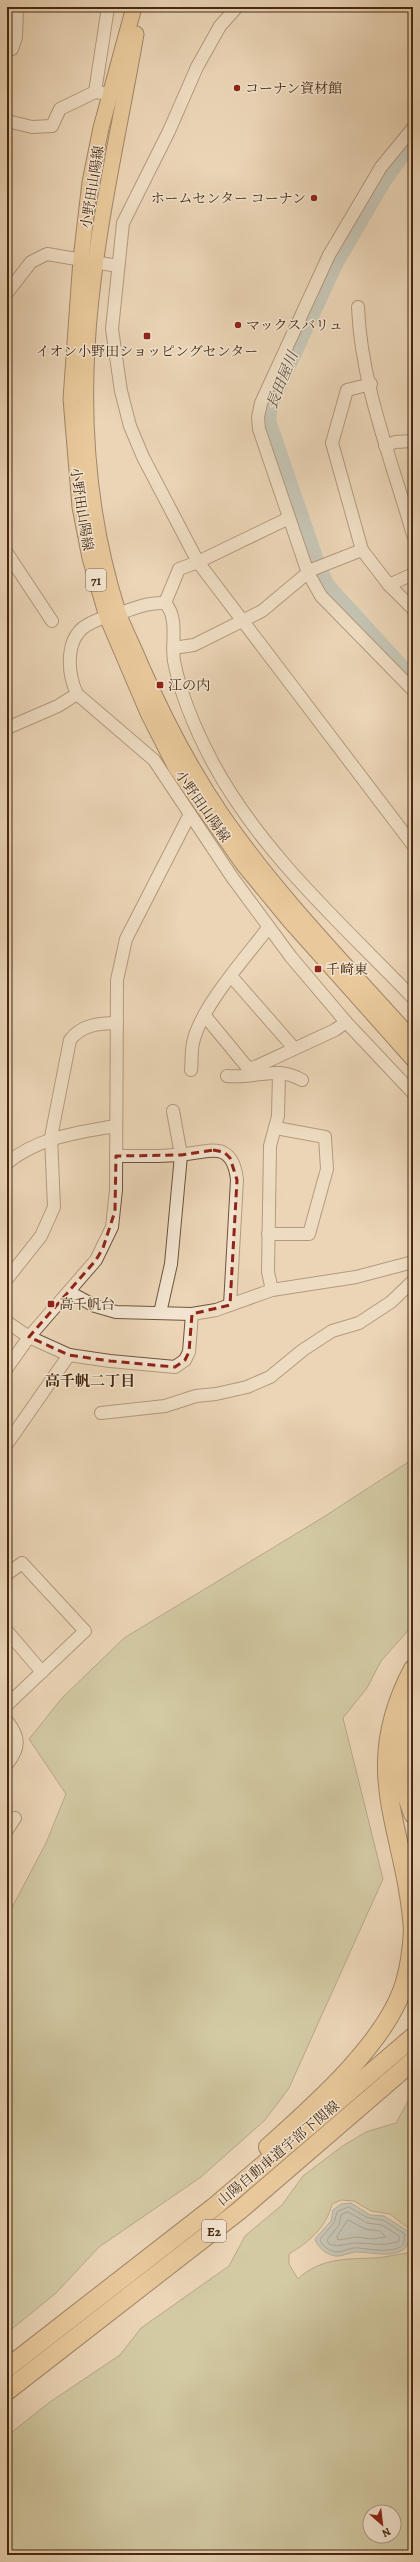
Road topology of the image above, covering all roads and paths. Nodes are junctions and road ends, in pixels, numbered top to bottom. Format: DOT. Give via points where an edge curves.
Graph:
graph roads {
  1 [pos="18,7"];
  2 [pos="108,7"];
  3 [pos="136,7"];
  4 [pos="237,7"];
  5 [pos="7,51"];
  6 [pos="96,92"];
  7 [pos="110,94"];
  8 [pos="7,121"];
  9 [pos="413,128"];
  10 [pos="88,260"];
  11 [pos="118,266"];
  12 [pos="7,293"];
  13 [pos="358,307"];
  14 [pos="370,384"];
  15 [pos="413,441"];
  16 [pos="385,446"];
  17 [pos="289,518"];
  18 [pos="413,535"];
  19 [pos="362,550"];
  20 [pos="7,553"];
  21 [pos="198,562"];
  22 [pos="314,570"];
  23 [pos="413,574"];
  24 [pos="390,585"];
  25 [pos="165,603"];
  26 [pos="413,609"];
  27 [pos="113,615"];
  28 [pos="242,620"];
  29 [pos="52,621"];
  30 [pos="173,648"];
  31 [pos="413,690"];
  32 [pos="77,694"];
  33 [pos="7,728"];
  34 [pos="190,814"];
  35 [pos="413,845"];
  36 [pos="268,928"];
  37 [pos="231,976"];
  38 [pos="413,998"];
  39 [pos="204,1016"];
  40 [pos="346,1022"];
  41 [pos="117,1023"];
  42 [pos="413,1040"];
  43 [pos="293,1047"];
  44 [pos="413,1059"];
  45 [pos="191,1070"];
  46 [pos="279,1073"];
  47 [pos="227,1076"];
  48 [pos="302,1080"];
  49 [pos="413,1093"];
  50 [pos="173,1111"];
  51 [pos="115,1126"];
  52 [pos="276,1128"];
  53 [pos="52,1137"];
  54 [pos="181,1155"];
  55 [pos="116,1156"];
  56 [pos="7,1163"];
  57 [pos="268,1234"];
  58 [pos="413,1262"];
  59 [pos="7,1279"];
  60 [pos="413,1281"];
  61 [pos="272,1290"];
  62 [pos="69,1292"];
  63 [pos="230,1305"];
  64 [pos="160,1313"];
  65 [pos="192,1314"];
  66 [pos="7,1322"];
  67 [pos="29,1337"];
  68 [pos="70,1355"];
  69 [pos="7,1368"];
  70 [pos="102,1413"];
  71 [pos="7,1444"];
  72 [pos="7,1574"];
  73 [pos="7,1631"];
  74 [pos="413,1669"];
  75 [pos="42,1672"];
  76 [pos="413,1680"];
  77 [pos="413,1702"];
  78 [pos="7,1705"];
  79 [pos="7,1721"];
  80 [pos="7,1764"];
  81 [pos="413,1790"];
  82 [pos="413,1814"];
  83 [pos="15,1818"];
  84 [pos="7,1830"];
  85 [pos="413,1930"];
  86 [pos="413,2037"];
  87 [pos="413,2061"];
  88 [pos="96,2301"];
  89 [pos="7,2368"];
  90 [pos="7,2391"];
  1 -- 5 [label="street" via="16,37 12,48"];
  2 -- 6 [label="street"];
  3 -- 7 [label="main road, 小野田山陽線 / 71"];
  3 -- 10 [label="main road, 小野田山陽線 / 71" via="103,203"];
  4 -- 11 [label="street" via="220,26 197,67 169,131 123,223"];
  6 -- 7 [label="street"];
  6 -- 8 [label="street" via="60,109 52,126 32,127"];
  7 -- 10 [label="main road, 小野田山陽線 / 71" via="90,182"];
  9 -- 17 [label="street" via="382,167 329,255 261,403 259,428"];
  10 -- 11 [label="street"];
  10 -- 12 [label="street" via="47,254 39,257 20,273"];
  10 -- 27 [label="main road, 小野田山陽線 / 71" via="89,460 94,512"];
  11 -- 21 [label="street" via="112,329 121,391 130,426"];
  13 -- 14 [label="street" via="359,331"];
  14 -- 16 [label="street"];
  14 -- 19 [label="street" via="347,390 332,443"];
  15 -- 16 [label="street" via="395,442"];
  16 -- 18 [label="street"];
  17 -- 21 [label="street"];
  17 -- 22 [label="street"];
  19 -- 22 [label="street"];
  19 -- 24 [label="street"];
  20 -- 29 [label="street"];
  21 -- 25 [label="street" via="179,569"];
  21 -- 28 [label="street"];
  22 -- 28 [label="street" via="262,611"];
  22 -- 31 [label="street" via="321,596"];
  23 -- 24 [label="street"];
  24 -- 26 [label="street"];
  25 -- 27 [label="street" via="151,602"];
  25 -- 30 [label="street" via="170,608 173,618"];
  27 -- 32 [label="street" via="90,623 80,633 72,648 69,670"];
  27 -- 42 [label="main road, 小野田山陽線 / 71" via="175,737 223,816 298,910"];
  27 -- 44 [label="main road, 小野田山陽線 / 71" via="151,720 176,768 243,864 290,921"];
  28 -- 30 [label="street" via="194,645"];
  28 -- 35 [label="street"];
  30 -- 38 [label="street" via="174,661 190,716 213,763 240,807 285,865"];
  32 -- 33 [label="street" via="58,706"];
  32 -- 34 [label="street" via="154,760"];
  34 -- 36 [label="street"];
  34 -- 41 [label="street" via="126,939 117,980"];
  36 -- 37 [label="street"];
  36 -- 40 [label="street"];
  37 -- 39 [label="street"];
  37 -- 43 [label="street"];
  39 -- 43 [label="street" via="247,1067 253,1068"];
  39 -- 45 [label="street" via="193,1042"];
  40 -- 43 [label="street" via="335,1030"];
  40 -- 49 [label="street"];
  41 -- 51 [label="street"];
  41 -- 53 [label="street" via="87,1027 76,1031 70,1040"];
  46 -- 47 [label="street"];
  46 -- 48 [label="street" via="289,1073"];
  46 -- 52 [label="street"];
  50 -- 54 [label="street"];
  51 -- 53 [label="street"];
  51 -- 55 [label="street"];
  52 -- 57 [label="street" via="270,1146"];
  52 -- 57 [label="street" via="325,1136 327,1169 309,1234"];
  53 -- 56 [label="street" via="19,1153"];
  53 -- 59 [label="street" via="54,1207 41,1236"];
  54 -- 55 [label="street"];
  54 -- 63 [label="street" via="213,1150 224,1152 236,1170"];
  54 -- 64 [label="street" via="171,1264"];
  55 -- 62 [label="street" via="115,1211 112,1227 96,1260"];
  57 -- 61 [label="street" via="268,1272"];
  58 -- 61 [label="street" via="356,1277"];
  60 -- 70 [label="street" via="391,1302 359,1323 332,1331 303,1350 270,1377 246,1387 196,1396 165,1406"];
  61 -- 63 [label="street"];
  62 -- 64 [label="street" via="96,1306 116,1312"];
  62 -- 67 [label="street"];
  63 -- 65 [label="street"];
  64 -- 65 [label="street"];
  65 -- 68 [label="street" via="189,1352 185,1360 175,1367"];
  66 -- 67 [label="street"];
  67 -- 68 [label="street"];
  67 -- 69 [label="street"];
  68 -- 71 [label="street"];
  72 -- 75 [label="street" via="22,1563 86,1631"];
  73 -- 75 [label="street"];
  74 -- 85 [label="highway" via="395,1709 388,1744 386,1774 389,1804 408,1881"];
  75 -- 78 [label="street"];
  76 -- 82 [label="highway" via="401,1709 397,1744 402,1783"];
  77 -- 81 [label="highway" via="406,1743"];
  79 -- 80 [label="street" via="15,1731 18,1742"];
  83 -- 84 [label="street"];
  85 -- 88 [label="highway" via="405,1983 391,2014 369,2047 275,2142"];
  86 -- 88 [label="highway, 山陽自動車道宇部下関線 / E2" via="214,2208"];
  87 -- 90 [label="highway, 山陽自動車道宇部下関線 / E2" via="240,2210"];
  88 -- 89 [label="highway, 山陽自動車道宇部下関線 / E2"];
}
